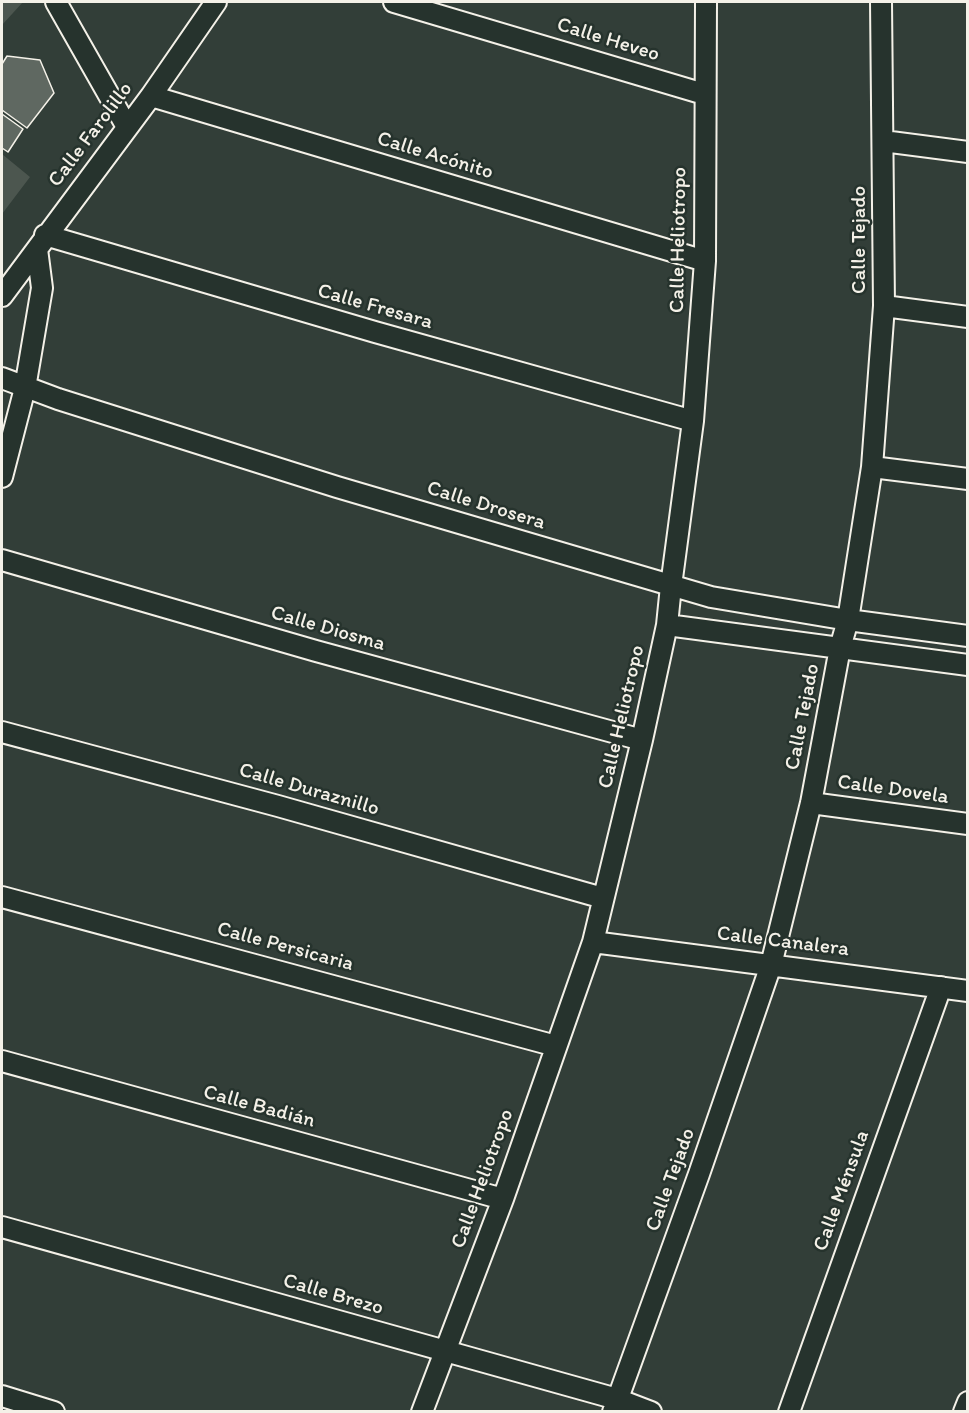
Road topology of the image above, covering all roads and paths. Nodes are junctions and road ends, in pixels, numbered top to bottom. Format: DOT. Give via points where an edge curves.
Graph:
graph roads {
  1 [pos="56,2"];
  2 [pos="216,2"];
  3 [pos="394,2"];
  4 [pos="706,2"];
  5 [pos="881,2"];
  6 [pos="705,94"];
  7 [pos="151,96"];
  8 [pos="127,127"];
  9 [pos="883,141"];
  10 [pos="968,153"];
  11 [pos="41,242"];
  12 [pos="705,261"];
  13 [pos="2,296"];
  14 [pos="884,306"];
  15 [pos="968,317"];
  16 [pos="2,378"];
  17 [pos="25,387"];
  18 [pos="693,421"];
  19 [pos="872,467"];
  20 [pos="2,477"];
  21 [pos="968,479"];
  22 [pos="2,560"];
  23 [pos="671,586"];
  24 [pos="848,620"];
  25 [pos="668,625"];
  26 [pos="968,636"];
  27 [pos="840,648"];
  28 [pos="968,665"];
  29 [pos="2,732"];
  30 [pos="642,740"];
  31 [pos="812,803"];
  32 [pos="968,824"];
  33 [pos="2,897"];
  34 [pos="603,898"];
  35 [pos="593,942"];
  36 [pos="771,965"];
  37 [pos="942,987"];
  38 [pos="968,991"];
  39 [pos="556,1046"];
  40 [pos="2,1061"];
  41 [pos="503,1199"];
  42 [pos="2,1227"];
  43 [pos="446,1351"];
  44 [pos="2,1396"];
  45 [pos="968,1402"];
  46 [pos="615,1405"];
  47 [pos="54,1412"];
  48 [pos="422,1412"];
  49 [pos="651,1412"];
  50 [pos="789,1412"];
  51 [pos="964,1412"];
  1 -- 8 [label="street"];
  2 -- 7 [label="street, Calle Farolillo"];
  3 -- 6 [label="street, Calle Heveo"];
  4 -- 6 [label="street, Calle Heliotropo"];
  5 -- 9 [label="street, Calle Tejado"];
  6 -- 12 [label="street, Calle Heliotropo"];
  7 -- 8 [label="street, Calle Farolillo"];
  7 -- 12 [label="street, Calle Acónito"];
  8 -- 11 [label="street, Calle Farolillo"];
  9 -- 10 [label="street"];
  9 -- 14 [label="street, Calle Tejado"];
  11 -- 13 [label="street, Calle Farolillo"];
  11 -- 17 [label="street" via="42,288"];
  11 -- 18 [label="street, Calle Fresara"];
  12 -- 18 [label="street, Calle Heliotropo"];
  14 -- 15 [label="street"];
  14 -- 19 [label="street, Calle Tejado"];
  16 -- 17 [label="street, Calle Drosera"];
  17 -- 20 [label="street"];
  17 -- 23 [label="street, Calle Drosera" via="337,487"];
  18 -- 23 [label="street, Calle Heliotropo"];
  19 -- 21 [label="street"];
  19 -- 24 [label="street, Calle Tejado"];
  22 -- 30 [label="street, Calle Diosma"];
  23 -- 24 [label="street, Calle Drosera" via="711,597"];
  23 -- 25 [label="street, Calle Heliotropo"];
  24 -- 26 [label="street, Calle Drosera"];
  24 -- 27 [label="street, Calle Tejado"];
  25 -- 27 [label="street"];
  25 -- 30 [label="street, Calle Heliotropo"];
  27 -- 28 [label="street"];
  27 -- 31 [label="street, Calle Tejado"];
  29 -- 34 [label="street, Calle Duraznillo"];
  30 -- 34 [label="street, Calle Heliotropo"];
  31 -- 32 [label="street, Calle Dovela"];
  31 -- 36 [label="street, Calle Tejado"];
  33 -- 39 [label="street, Calle Persicaria"];
  34 -- 35 [label="street, Calle Heliotropo"];
  35 -- 36 [label="street, Calle Canalera"];
  35 -- 39 [label="street, Calle Heliotropo"];
  36 -- 37 [label="street, Calle Canalera"];
  36 -- 46 [label="street, Calle Tejado"];
  37 -- 38 [label="street, Calle Canalera"];
  37 -- 50 [label="street, Calle Ménsula"];
  39 -- 41 [label="street, Calle Heliotropo"];
  40 -- 41 [label="street, Calle Badián"];
  41 -- 43 [label="street, Calle Heliotropo"];
  42 -- 43 [label="street, Calle Brezo"];
  43 -- 46 [label="street, Calle Brezo"];
  43 -- 48 [label="street, Calle Heliotropo"];
  44 -- 47 [label="street"];
  45 -- 51 [label="street"];
  46 -- 49 [label="street, Calle Brezo"];
}
